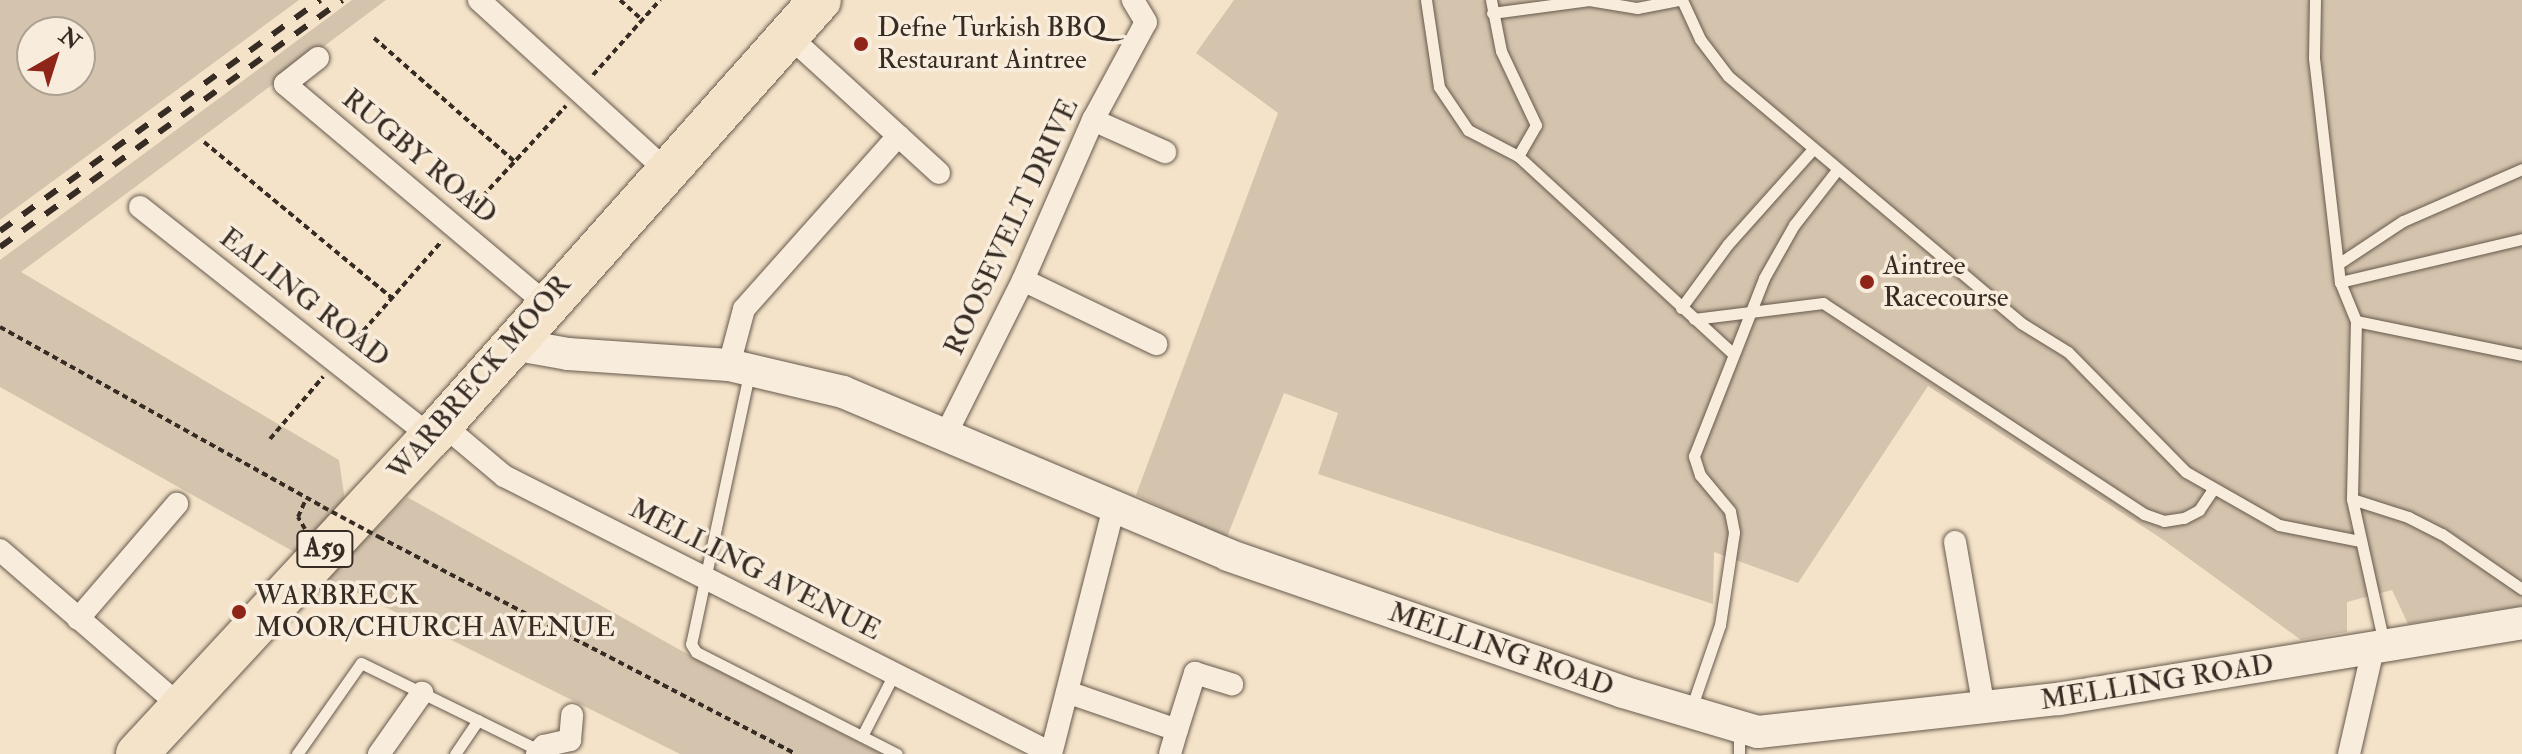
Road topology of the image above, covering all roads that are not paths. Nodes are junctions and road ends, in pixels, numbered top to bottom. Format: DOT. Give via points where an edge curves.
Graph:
graph roads {
  1 [pos="479,0"];
  2 [pos="1133,0"];
  3 [pos="1426,0"];
  4 [pos="1491,0"];
  5 [pos="1680,0"];
  6 [pos="2315,0"];
  7 [pos="1492,13"];
  8 [pos="800,14"];
  9 [pos="318,58"];
  10 [pos="1093,120"];
  11 [pos="898,136"];
  12 [pos="1813,149"];
  13 [pos="1165,152"];
  14 [pos="1518,156"];
  15 [pos="2522,169"];
  16 [pos="1837,170"];
  17 [pos="667,171"];
  18 [pos="939,173"];
  19 [pos="140,207"];
  20 [pos="2522,239"];
  21 [pos="2338,264"];
  22 [pos="1023,280"];
  23 [pos="2340,282"];
  24 [pos="546,304"];
  25 [pos="1681,308"];
  26 [pos="1751,312"];
  27 [pos="1694,319"];
  28 [pos="2356,321"];
  29 [pos="512,344"];
  30 [pos="1156,344"];
  31 [pos="1733,354"];
  32 [pos="2522,355"];
  33 [pos="740,368"];
  34 [pos="436,430"];
  35 [pos="944,438"];
  36 [pos="2212,491"];
  37 [pos="2352,499"];
  38 [pos="177,504"];
  39 [pos="1114,507"];
  40 [pos="2360,541"];
  41 [pos="1955,542"];
  42 [pos="0,550"];
  43 [pos="706,580"];
  44 [pos="2522,589"];
  45 [pos="78,619"];
  46 [pos="2522,623"];
  47 [pos="2379,648"];
  48 [pos="894,674"];
  49 [pos="1232,684"];
  50 [pos="1067,692"];
  51 [pos="422,693"];
  52 [pos="180,706"];
  53 [pos="1984,708"];
  54 [pos="1690,714"];
  55 [pos="572,715"];
  56 [pos="478,720"];
  57 [pos="1177,730"];
  58 [pos="862,736"];
  59 [pos="1739,741"];
  60 [pos="542,753"];
  61 [pos="137,754"];
  62 [pos="297,754"];
  63 [pos="379,754"];
  64 [pos="455,754"];
  65 [pos="897,754"];
  66 [pos="1051,754"];
  67 [pos="1170,754"];
  68 [pos="2349,754"];
  1 -- 17 [label="street"];
  2 -- 10 [label="street, ROOSEVELT DRIVE" via="1146,22"];
  3 -- 14 [label="lane" via="1439,87 1468,130"];
  4 -- 7 [label="lane"];
  5 -- 7 [label="lane" via="1637,8 1589,0"];
  5 -- 12 [label="lane" via="1712,59"];
  6 -- 21 [label="lane" via="2314,58"];
  7 -- 14 [label="lane" via="1501,51 1536,125"];
  8 -- 11 [label="street" via="845,87"];
  8 -- 17 [label="highway, WARBRECK MOOR / A59"];
  9 -- 24 [label="street, RUGBY ROAD" via="285,84"];
  10 -- 13 [label="street"];
  10 -- 22 [label="street, ROOSEVELT DRIVE"];
  11 -- 18 [label="street"];
  11 -- 33 [label="street" via="744,309"];
  12 -- 16 [label="lane"];
  12 -- 25 [label="lane" via="1728,244"];
  14 -- 25 [label="lane"];
  15 -- 21 [label="lane" via="2403,221"];
  16 -- 26 [label="lane" via="1776,255"];
  16 -- 36 [label="lane" via="2021,323 2068,352 2186,472"];
  17 -- 24 [label="highway, WARBRECK MOOR / A59"];
  19 -- 34 [label="street, EALING ROAD"];
  20 -- 23 [label="lane"];
  21 -- 23 [label="lane"];
  22 -- 30 [label="street"];
  22 -- 35 [label="street, ROOSEVELT DRIVE"];
  23 -- 28 [label="lane"];
  24 -- 29 [label="highway, WARBRECK MOOR / A59"];
  25 -- 27 [label="lane"];
  26 -- 27 [label="lane"];
  26 -- 31 [label="lane"];
  26 -- 36 [label="lane" via="1823,303 2144,514 2164,521 2184,518 2199,510"];
  27 -- 31 [label="lane"];
  28 -- 32 [label="lane"];
  28 -- 37 [label="lane"];
  29 -- 33 [label="street, MELLING ROAD" via="568,354"];
  29 -- 34 [label="highway, WARBRECK MOOR / A59"];
  31 -- 54 [label="lane" via="1694,456 1700,475 1726,505 1735,525 1720,625"];
  33 -- 35 [label="street, MELLING ROAD" via="843,392"];
  33 -- 43 [label="lane"];
  34 -- 43 [label="street, MELLING AVENUE" via="504,476"];
  34 -- 52 [label="highway, WARBRECK MOOR / A59"];
  35 -- 39 [label="street, MELLING ROAD"];
  36 -- 40 [label="lane" via="2279,525"];
  37 -- 40 [label="lane"];
  37 -- 44 [label="lane" via="2442,534"];
  38 -- 45 [label="street"];
  39 -- 50 [label="street"];
  39 -- 54 [label="street, MELLING ROAD" via="1228,555"];
  40 -- 47 [label="lane"];
  41 -- 53 [label="street"];
  42 -- 45 [label="street"];
  43 -- 48 [label="street, MELLING AVENUE"];
  43 -- 58 [label="lane" via="691,644 696,652"];
  45 -- 52 [label="street"];
  46 -- 47 [label="street, MELLING ROAD"];
  47 -- 53 [label="street, MELLING ROAD"];
  47 -- 68 [label="street"];
  48 -- 58 [label="lane"];
  48 -- 66 [label="street, MELLING AVENUE"];
  49 -- 57 [label="street" via="1195,673"];
  50 -- 57 [label="street"];
  50 -- 66 [label="street"];
  51 -- 56 [label="lane"];
  51 -- 62 [label="lane" via="361,663"];
  51 -- 63 [label="street"];
  52 -- 61 [label="highway, WARBRECK MOOR / A59"];
  53 -- 59 [label="street, MELLING ROAD"];
  54 -- 59 [label="street, MELLING ROAD"];
  55 -- 60 [label="street" via="580,742"];
  56 -- 60 [label="lane"];
  56 -- 64 [label="lane"];
  57 -- 67 [label="street"];
  58 -- 65 [label="lane"];
}
